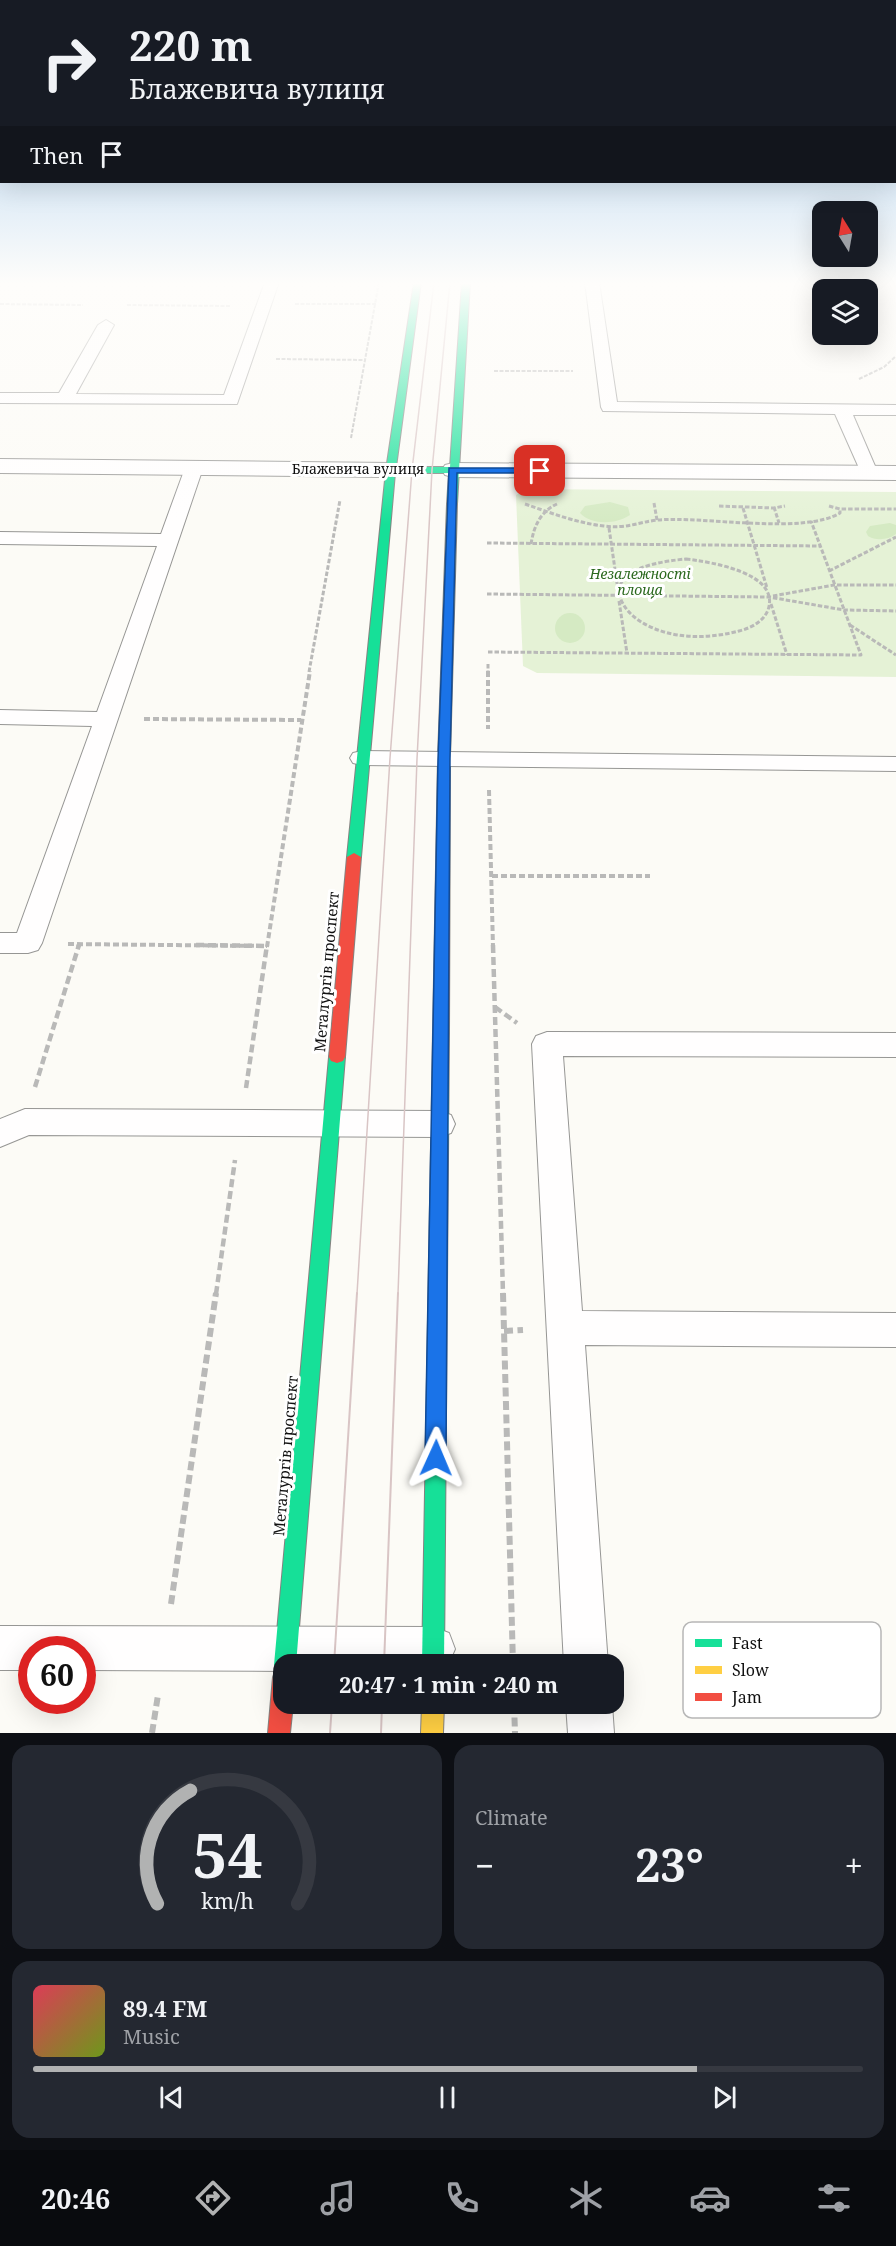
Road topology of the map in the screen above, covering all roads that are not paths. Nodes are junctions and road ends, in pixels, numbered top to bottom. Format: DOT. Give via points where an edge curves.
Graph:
graph roads {
  1 [pos="85,363"];
  2 [pos="243,363"];
  3 [pos="406,363"];
  4 [pos="460,363"];
  5 [pos="603,363"];
  6 [pos="0,398"];
  7 [pos="65,398"];
  8 [pos="842,410"];
  9 [pos="896,410"];
  10 [pos="0,466"];
  11 [pos="194,468"];
  12 [pos="391,470"];
  13 [pos="453,470"];
  14 [pos="869,473"];
  15 [pos="896,473"];
  16 [pos="0,538"];
  17 [pos="169,540"];
  18 [pos="0,717"];
  19 [pos="107,719"];
  20 [pos="362,758"];
  21 [pos="444,759"];
  22 [pos="896,764"];
  23 [pos="0,943"];
  24 [pos="896,1045"];
  25 [pos="331,1123"];
  26 [pos="440,1124"];
  27 [pos="12,1128"];
  28 [pos="565,1328"];
  29 [pos="896,1330"];
  30 [pos="0,1648"];
  31 [pos="286,1654"];
  32 [pos="433,1654"];
  33 [pos="585,1654"];
  34 [pos="273,1663"];
  35 [pos="281,1714"];
  36 [pos="433,1714"];
  37 [pos="590,1714"];
  38 [pos="279,1733"];
  39 [pos="432,1733"];
  40 [pos="591,1733"];
  1 -- 7 [label="lane"];
  2 -- 7 [label="lane" via="231,400"];
  3 -- 12 [label="main road, Металургів проспект"];
  4 -- 13 [label="main road"];
  5 -- 8 [label="lane" via="609,407"];
  6 -- 7 [label="lane"];
  8 -- 9 [label="lane"];
  8 -- 14 [label="lane"];
  10 -- 11 [label="street, Блажевича вулиця"];
  11 -- 12 [label="street, Блажевича вулиця"];
  11 -- 17 [label="lane"];
  12 -- 13 [label="main road, Блажевича вулиця"];
  12 -- 20 [label="main road, Металургів проспект"];
  13 -- 14 [label="street, Блажевича вулиця"];
  13 -- 21 [label="main road"];
  14 -- 15 [label="street, Блажевича вулиця"];
  16 -- 17 [label="lane"];
  17 -- 19 [label="lane"];
  18 -- 19 [label="lane"];
  19 -- 23 [label="lane" via="28,943"];
  20 -- 21 [label="lane"];
  20 -- 25 [label="main road, Металургів проспект"];
  21 -- 22 [label="lane"];
  21 -- 26 [label="main road"];
  24 -- 28 [label="lane" via="547,1044"];
  25 -- 26 [label="lane"];
  25 -- 27 [label="lane"];
  25 -- 31 [label="main road, Металургів проспект"];
  26 -- 32 [label="main road"];
  28 -- 29 [label="lane"];
  28 -- 33 [label="lane"];
  30 -- 34 [label="lane"];
  35 -- 38 [label="main road, Металургів проспект"];
  36 -- 39 [label="main road"];
  37 -- 40 [label="lane"];
}
